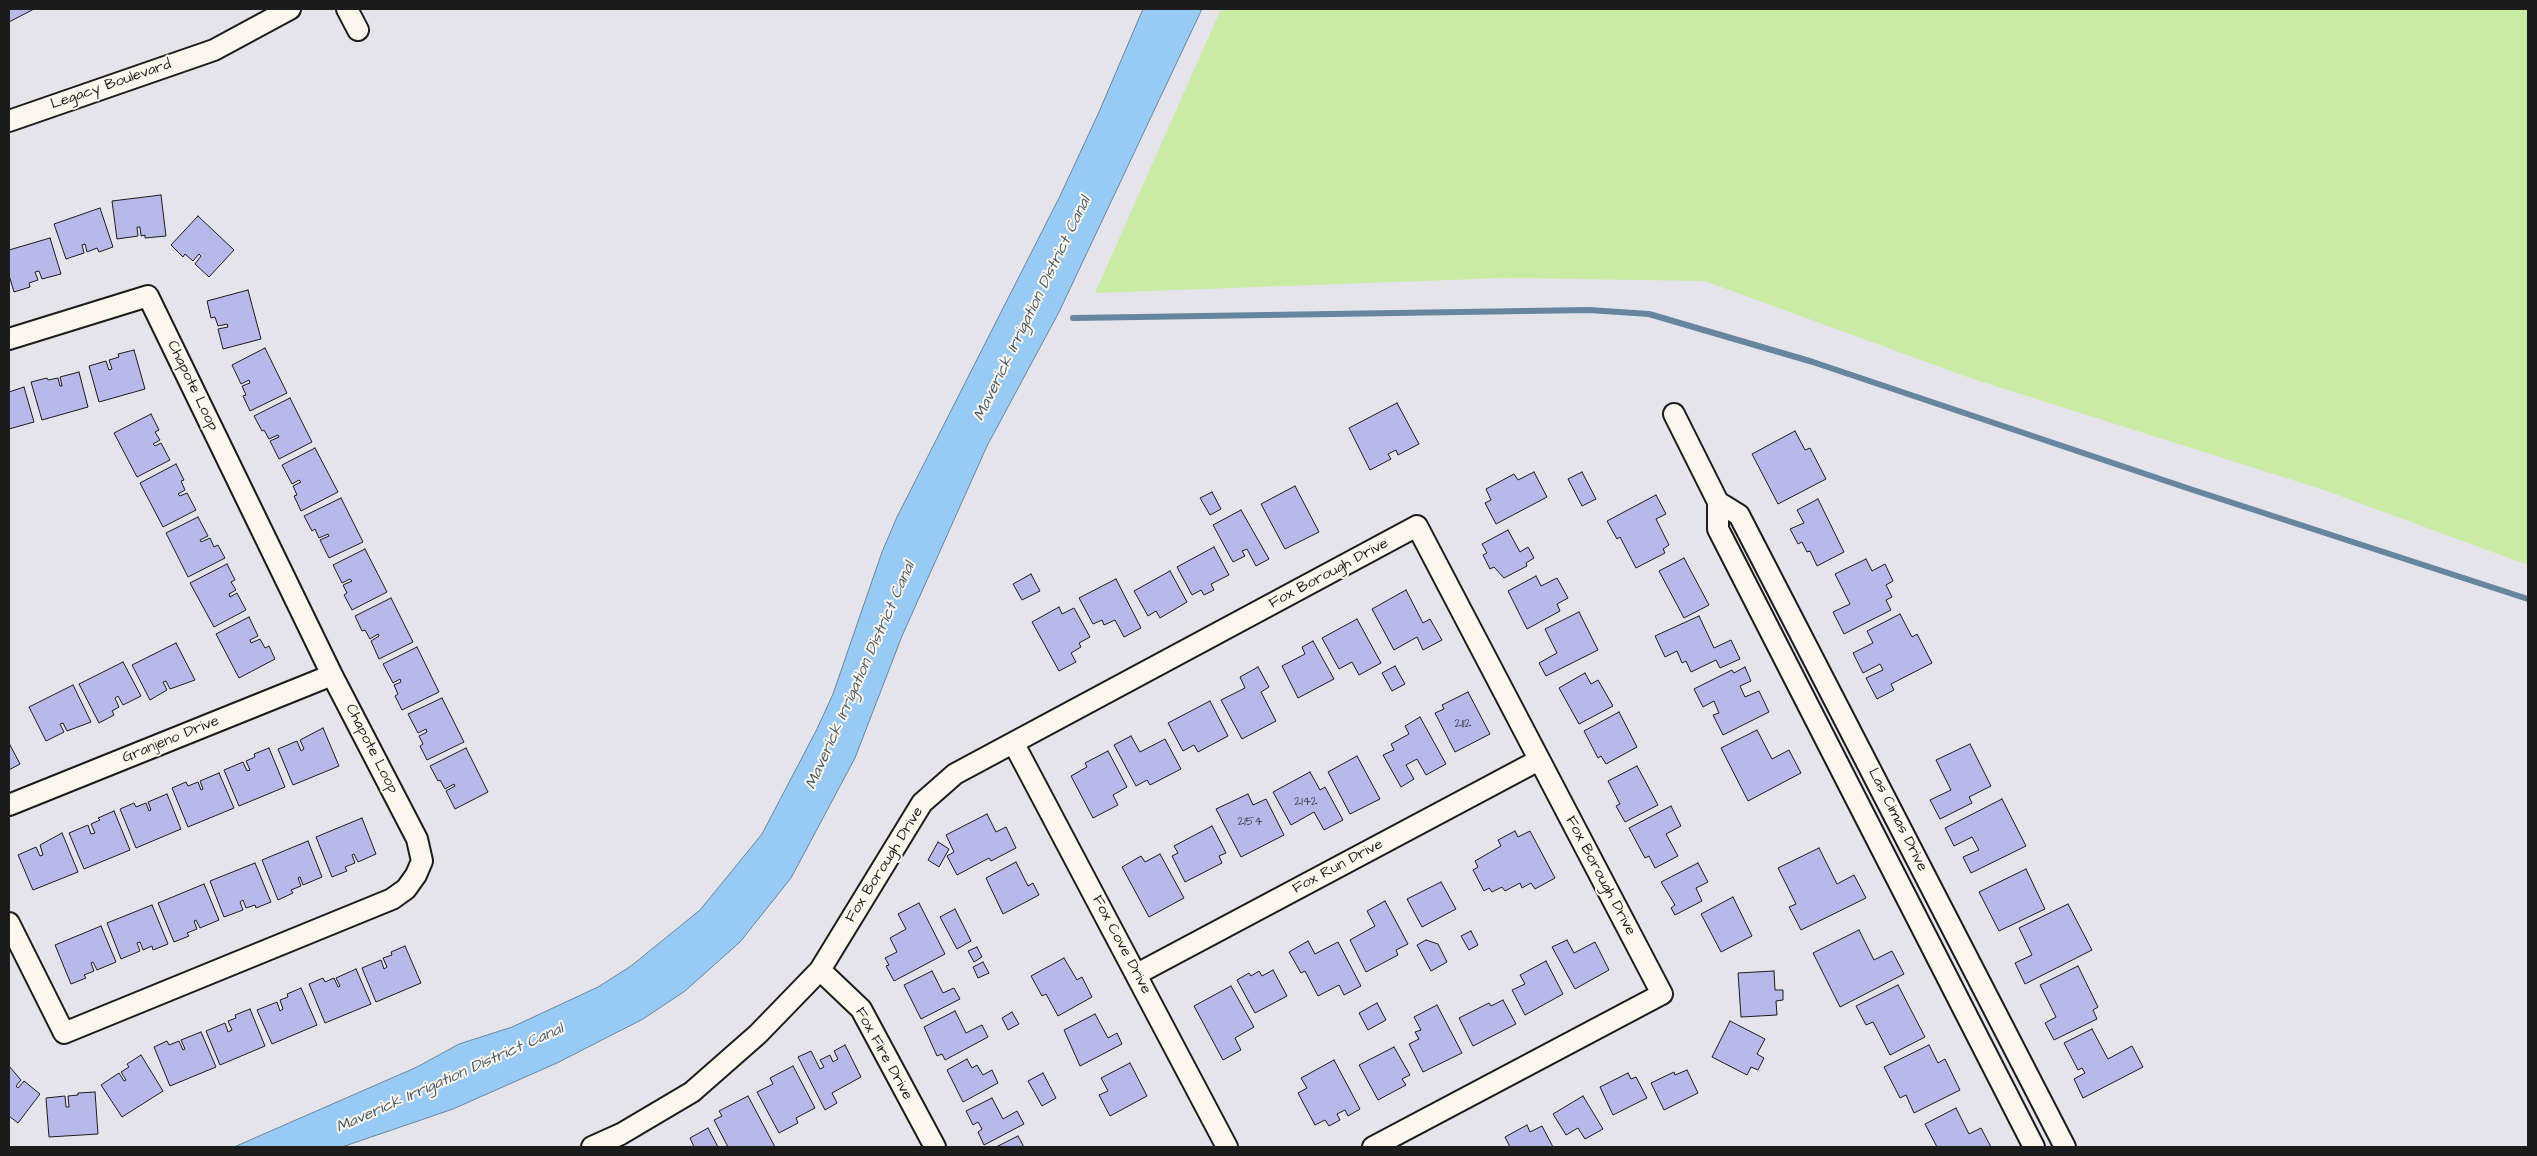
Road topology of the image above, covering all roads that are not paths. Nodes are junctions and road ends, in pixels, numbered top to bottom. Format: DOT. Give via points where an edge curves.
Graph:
graph roads {
  1 [pos="290,9"];
  2 [pos="347,9"];
  3 [pos="358,30"];
  4 [pos="9,121"];
  5 [pos="9,339"];
  6 [pos="1674,414"];
  7 [pos="1718,502"];
  8 [pos="1791,614"];
  9 [pos="1768,627"];
  10 [pos="332,675"];
  11 [pos="1842,713"];
  12 [pos="1818,725"];
  13 [pos="1014,744"];
  14 [pos="1539,760"];
  15 [pos="1888,803"];
  16 [pos="9,805"];
  17 [pos="1864,815"];
  18 [pos="1937,899"];
  19 [pos="1913,911"];
  20 [pos="9,923"];
  21 [pos="820,970"];
  22 [pos="1976,973"];
  23 [pos="1137,974"];
  24 [pos="1952,986"];
  25 [pos="2006,1033"];
  26 [pos="1982,1046"];
  27 [pos="2036,1091"];
  28 [pos="2012,1104"];
  29 [pos="624,1141"];
  30 [pos="592,1147"];
  31 [pos="935,1147"];
  32 [pos="1227,1147"];
  33 [pos="1373,1147"];
  34 [pos="2034,1147"];
  35 [pos="2065,1147"];
  1 -- 4 [label="street, Legacy Boulevard" via="214,50"];
  2 -- 3 [label="street"];
  5 -- 10 [label="street, Chapote Loop" via="148,296"];
  6 -- 7 [label="street, Las Cimas Drive"];
  7 -- 8 [label="street, Las Cimas Drive" via="1739,515"];
  7 -- 9 [label="street, Las Cimas Drive" via="1718,529"];
  8 -- 9 [label="street"];
  8 -- 11 [label="street, Las Cimas Drive"];
  9 -- 12 [label="street, Las Cimas Drive"];
  10 -- 16 [label="street, Granjeno Drive"];
  10 -- 20 [label="street, Chapote Loop" via="417,839 422,860 416,875 392,899 64,1033"];
  11 -- 12 [label="street"];
  11 -- 15 [label="street, Las Cimas Drive"];
  12 -- 17 [label="street, Las Cimas Drive"];
  13 -- 14 [label="street, Fox Borough Drive" via="1417,526"];
  13 -- 21 [label="street, Fox Borough Drive" via="954,774 922,803"];
  13 -- 23 [label="street, Fox Cove Drive"];
  14 -- 23 [label="street, Fox Run Drive"];
  14 -- 33 [label="street, Fox Borough Drive" via="1662,994"];
  15 -- 17 [label="street"];
  15 -- 18 [label="street, Las Cimas Drive"];
  17 -- 19 [label="street, Las Cimas Drive"];
  18 -- 19 [label="street"];
  18 -- 22 [label="street, Las Cimas Drive"];
  19 -- 24 [label="street, Las Cimas Drive"];
  21 -- 29 [label="street, Fox Borough Drive" via="758,1034 692,1092"];
  21 -- 31 [label="street, Fox Fire Drive" via="861,1009"];
  22 -- 24 [label="street"];
  22 -- 25 [label="street, Las Cimas Drive"];
  23 -- 32 [label="street, Fox Cove Drive"];
  24 -- 26 [label="street, Las Cimas Drive"];
  25 -- 26 [label="street"];
  25 -- 27 [label="street, Las Cimas Drive"];
  26 -- 28 [label="street, Las Cimas Drive"];
  27 -- 28 [label="street"];
  27 -- 35 [label="street, Las Cimas Drive"];
  28 -- 34 [label="street, Las Cimas Drive"];
  29 -- 30 [label="street, Fox Borough Drive"];
}
